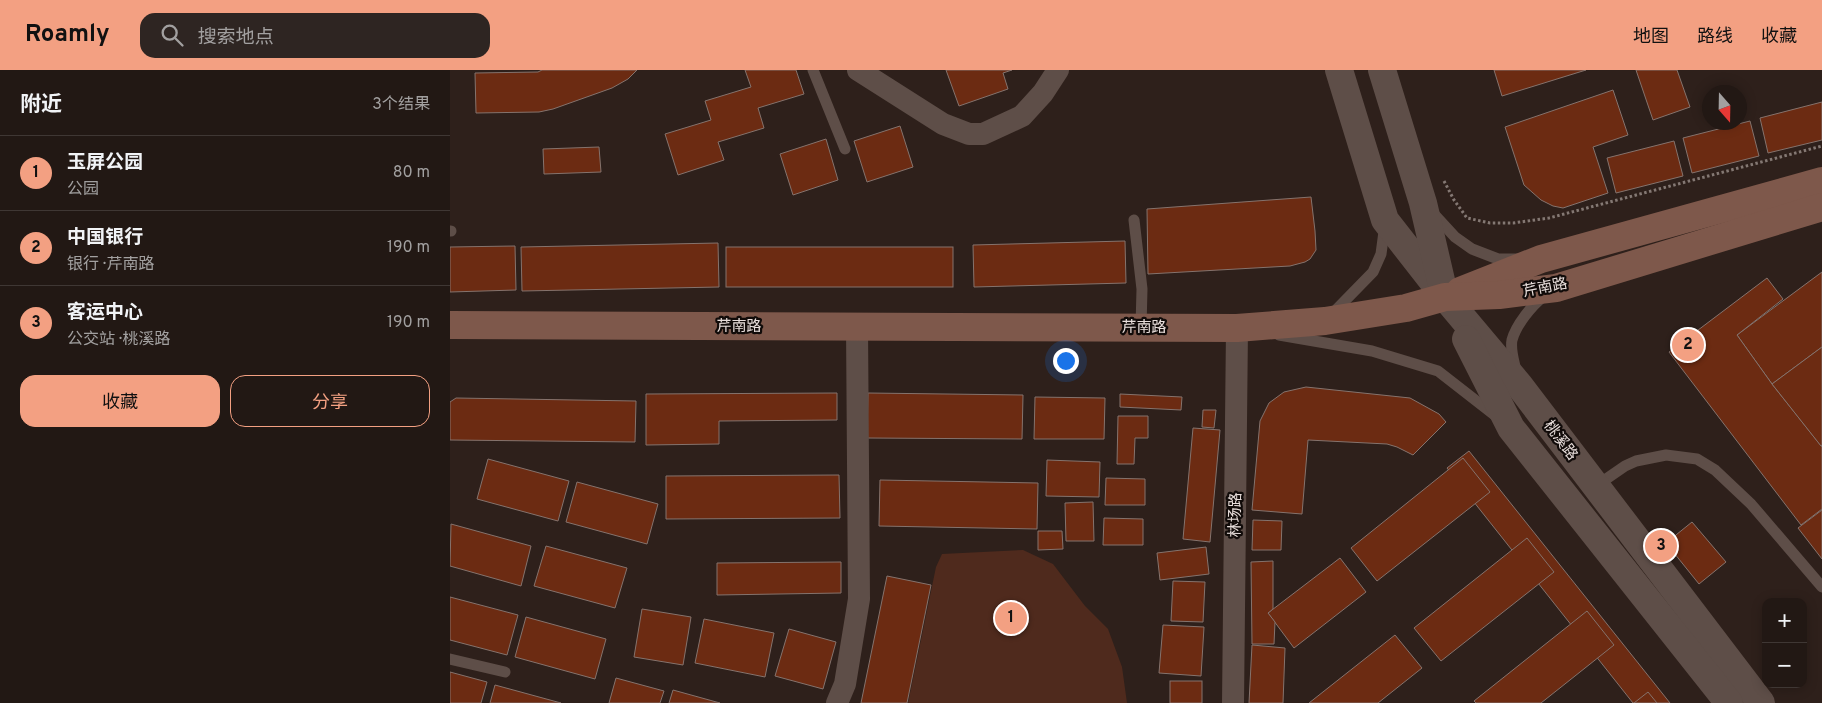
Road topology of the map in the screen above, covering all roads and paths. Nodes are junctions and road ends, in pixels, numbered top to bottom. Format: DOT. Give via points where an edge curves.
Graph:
graph roads {
  1 [pos="812,70"];
  2 [pos="858,70"];
  3 [pos="1058,70"];
  4 [pos="1339,70"];
  5 [pos="1382,70"];
  6 [pos="1822,146"];
  7 [pos="845,149"];
  8 [pos="1441,176"];
  9 [pos="1822,181"];
  10 [pos="1423,203"];
  11 [pos="1822,207"];
  12 [pos="1134,220"];
  13 [pos="1385,220"];
  14 [pos="1541,259"];
  15 [pos="1556,288"];
  16 [pos="1445,297"];
  17 [pos="1325,320"];
  18 [pos="450,325"];
  19 [pos="857,326"];
  20 [pos="1141,327"];
  21 [pos="1237,328"];
  22 [pos="1519,385"];
  23 [pos="1511,428"];
  24 [pos="1596,486"];
  25 [pos="1822,587"];
  26 [pos="450,659"];
  27 [pos="505,672"];
  28 [pos="837,703"];
  29 [pos="1232,703"];
  30 [pos="1729,703"];
  31 [pos="1761,703"];
  1 -- 7 [label="lane"];
  2 -- 3 [label="street" via="943,124 969,134 983,134 1022,116"];
  4 -- 13 [label="street"];
  5 -- 10 [label="street"];
  6 -- 8 [label="path" via="1549,218 1513,223 1467,218"];
  9 -- 14 [label="main road"];
  10 -- 14 [label="lane" via="1455,237 1472,249 1498,258"];
  10 -- 16 [label="street"];
  11 -- 15 [label="main road, 芹南路"];
  12 -- 20 [label="lane" via="1142,289"];
  13 -- 16 [label="street"];
  13 -- 17 [label="lane" via="1381,254 1373,272"];
  14 -- 16 [label="main road"];
  15 -- 16 [label="main road, 芹南路"];
  15 -- 22 [label="lane" via="1533,304 1512,339"];
  16 -- 17 [label="main road, 芹南路" via="1406,308"];
  16 -- 22 [label="street, 桃溪路"];
  16 -- 23 [label="street, 桃溪路"];
  17 -- 21 [label="main road, 芹南路"];
  18 -- 19 [label="main road, 芹南路"];
  19 -- 20 [label="main road, 芹南路"];
  19 -- 28 [label="street" via="859,599 845,684"];
  20 -- 21 [label="main road, 芹南路"];
  21 -- 23 [label="lane, 桃溪路" via="1372,351 1438,371"];
  21 -- 29 [label="street, 林场路"];
  22 -- 24 [label="street, 桃溪路"];
  23 -- 30 [label="street, 桃溪路"];
  24 -- 25 [label="lane" via="1636,461 1666,455 1697,459 1715,470 1751,504"];
  24 -- 31 [label="street, 桃溪路"];
  26 -- 27 [label="lane"];
}
